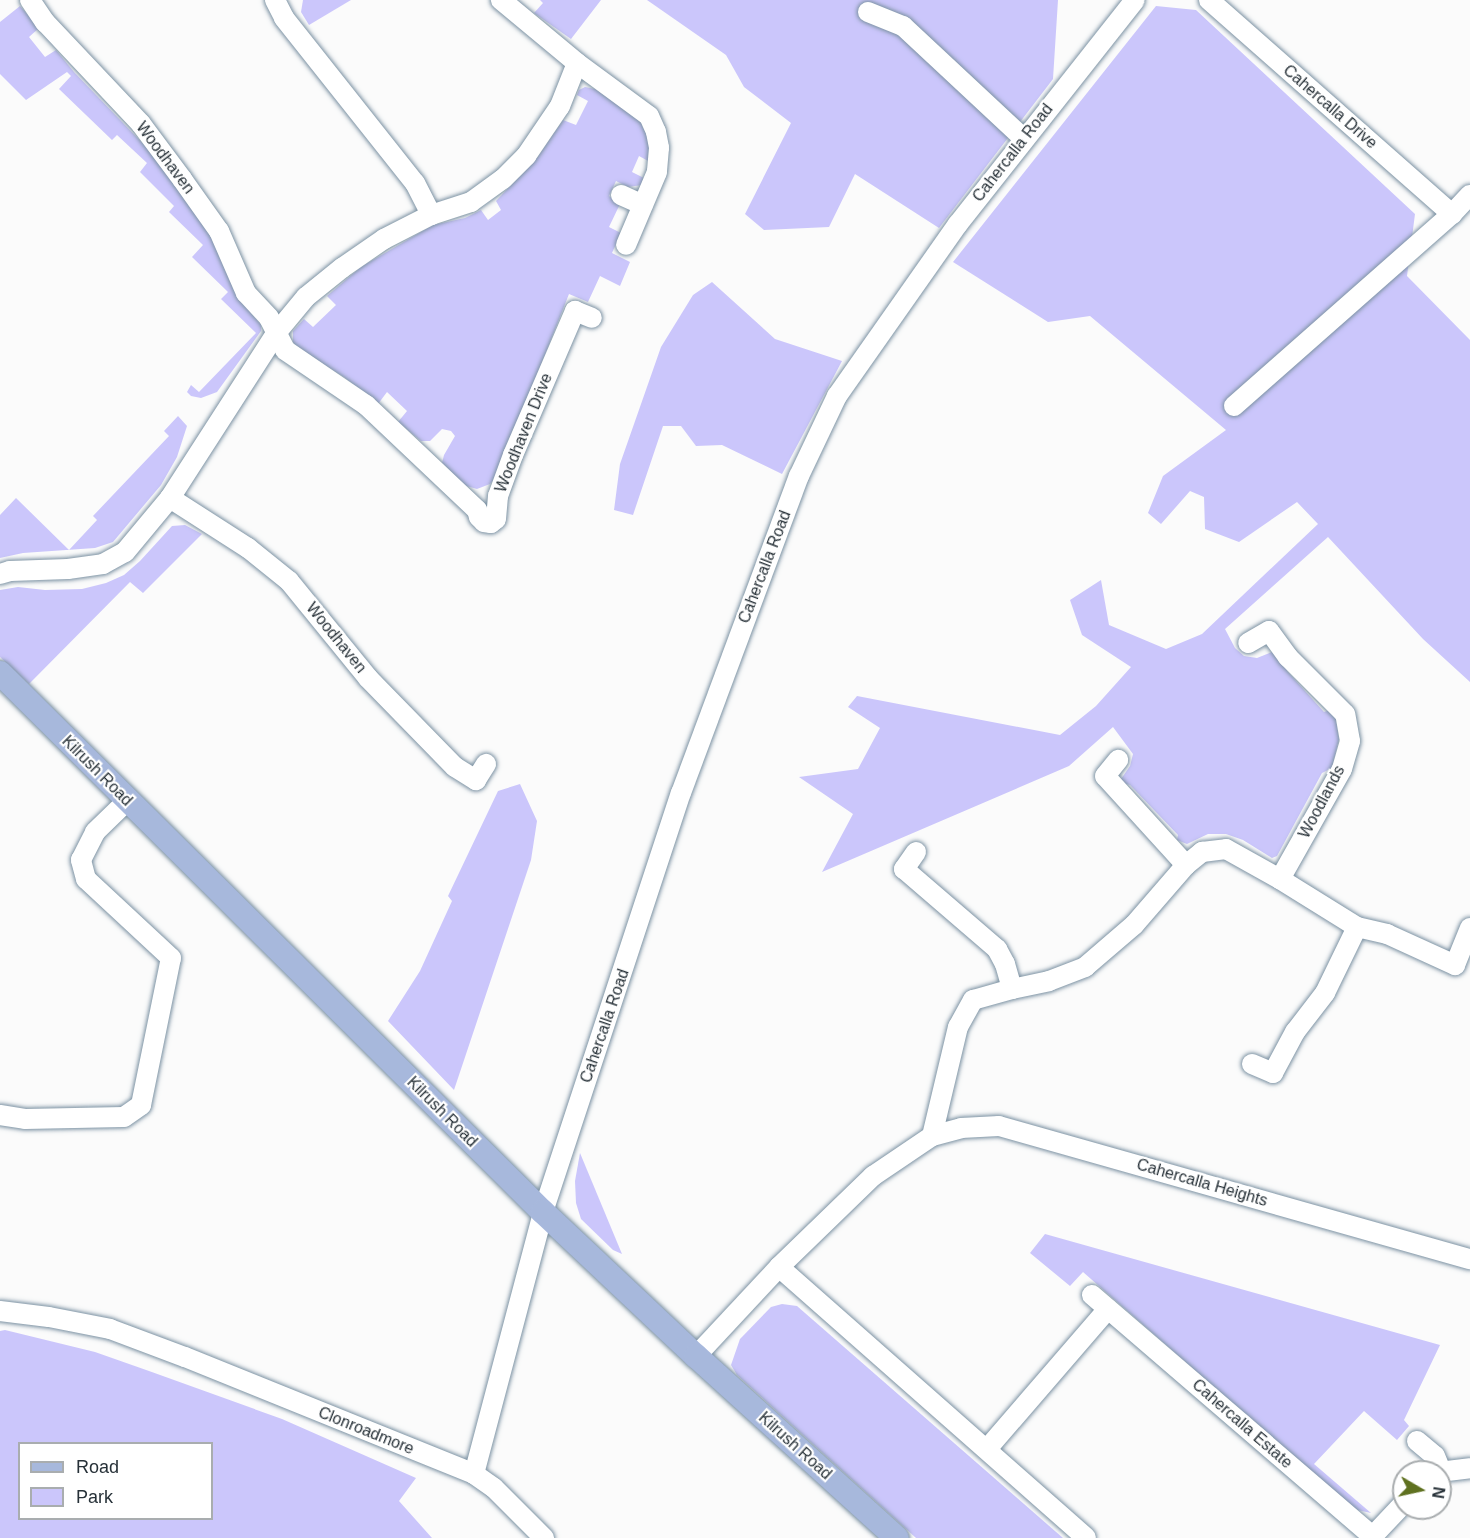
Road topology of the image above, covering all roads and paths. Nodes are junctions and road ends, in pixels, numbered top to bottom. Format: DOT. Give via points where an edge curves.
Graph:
graph roads {
  1 [pos="30,0"];
  2 [pos="274,0"];
  3 [pos="501,0"];
  4 [pos="1135,0"];
  5 [pos="1209,0"];
  6 [pos="868,12"];
  7 [pos="577,63"];
  8 [pos="1024,139"];
  9 [pos="621,195"];
  10 [pos="1470,195"];
  11 [pos="643,205"];
  12 [pos="1452,214"];
  13 [pos="431,215"];
  14 [pos="626,245"];
  15 [pos="592,318"];
  16 [pos="277,332"];
  17 [pos="1234,406"];
  18 [pos="456,489"];
  19 [pos="170,498"];
  20 [pos="0,574"];
  21 [pos="1248,643"];
  22 [pos="0,674"];
  23 [pos="1118,760"];
  24 [pos="486,764"];
  25 [pos="127,801"];
  26 [pos="916,852"];
  27 [pos="1186,865"];
  28 [pos="1280,879"];
  29 [pos="1357,927"];
  30 [pos="1470,928"];
  31 [pos="1462,969"];
  32 [pos="1012,989"];
  33 [pos="1252,1064"];
  34 [pos="0,1115"];
  35 [pos="932,1136"];
  36 [pos="543,1212"];
  37 [pos="1470,1259"];
  38 [pos="779,1268"];
  39 [pos="1092,1295"];
  40 [pos="1108,1310"];
  41 [pos="0,1311"];
  42 [pos="696,1356"];
  43 [pos="1417,1441"];
  44 [pos="987,1449"];
  45 [pos="1436,1460"];
  46 [pos="1470,1468"];
  47 [pos="1452,1470"];
  48 [pos="474,1474"];
  49 [pos="1392,1516"];
  50 [pos="1372,1537"];
  51 [pos="544,1538"];
  52 [pos="897,1538"];
  53 [pos="1086,1538"];
  1 -- 16 [label="street, Woodhaven" via="45,22 141,124 219,231 246,293"];
  2 -- 13 [label="street" via="284,18 415,183"];
  3 -- 7 [label="street"];
  4 -- 8 [label="street, Cahercalla Road"];
  5 -- 12 [label="street, Cahercalla Drive"];
  6 -- 8 [label="street" via="903,26"];
  7 -- 11 [label="street" via="650,116 659,148 657,172"];
  7 -- 13 [label="street" via="560,105 526,156 471,202"];
  8 -- 36 [label="street, Cahercalla Road" via="837,396 799,476 681,793"];
  9 -- 11 [label="street"];
  10 -- 12 [label="street"];
  11 -- 14 [label="street"];
  12 -- 17 [label="street"];
  13 -- 16 [label="street" via="384,239 342,268 306,297"];
  15 -- 18 [label="street, Woodhaven Drive" via="574,311 513,455 498,496 496,519 484,522"];
  16 -- 18 [label="street, Woodhaven" via="285,350 366,405"];
  16 -- 19 [label="street"];
  19 -- 20 [label="street" via="125,552 103,564"];
  19 -- 24 [label="street, Woodhaven" via="248,548 289,581 368,678 455,767 476,780"];
  21 -- 28 [label="street, Woodlands" via="1269,631 1288,657 1345,714 1350,741 1342,769"];
  22 -- 25 [label="main road, Kilrush Road"];
  23 -- 27 [label="street" via="1105,776"];
  25 -- 34 [label="street" via="95,832 81,860 86,879 171,958 141,1105 124,1117 25,1119"];
  25 -- 36 [label="main road, Kilrush Road"];
  26 -- 32 [label="street" via="904,869 997,949"];
  27 -- 28 [label="street" via="1202,852 1226,849"];
  27 -- 32 [label="street" via="1134,925 1085,967 1049,981"];
  28 -- 29 [label="street"];
  29 -- 31 [label="street" via="1388,934"];
  29 -- 33 [label="street" via="1325,993 1295,1032 1274,1073"];
  30 -- 31 [label="street"];
  32 -- 35 [label="street" via="973,1000 958,1026"];
  35 -- 37 [label="street, Cahercalla Heights" via="961,1128 999,1126"];
  35 -- 38 [label="street" via="873,1176"];
  36 -- 42 [label="main road, Kilrush Road"];
  36 -- 48 [label="street"];
  38 -- 42 [label="street"];
  38 -- 44 [label="street"];
  39 -- 40 [label="street, Cahercalla Estate"];
  40 -- 44 [label="street"];
  40 -- 50 [label="street, Cahercalla Estate"];
  41 -- 48 [label="street, Clonroadmore" via="110,1329"];
  42 -- 52 [label="main road, Kilrush Road"];
  43 -- 45 [label="street"];
  44 -- 53 [label="street"];
  46 -- 47 [label="street"];
  48 -- 51 [label="street, Clonroadmore" via="494,1488"];
  49 -- 50 [label="street"];
}
